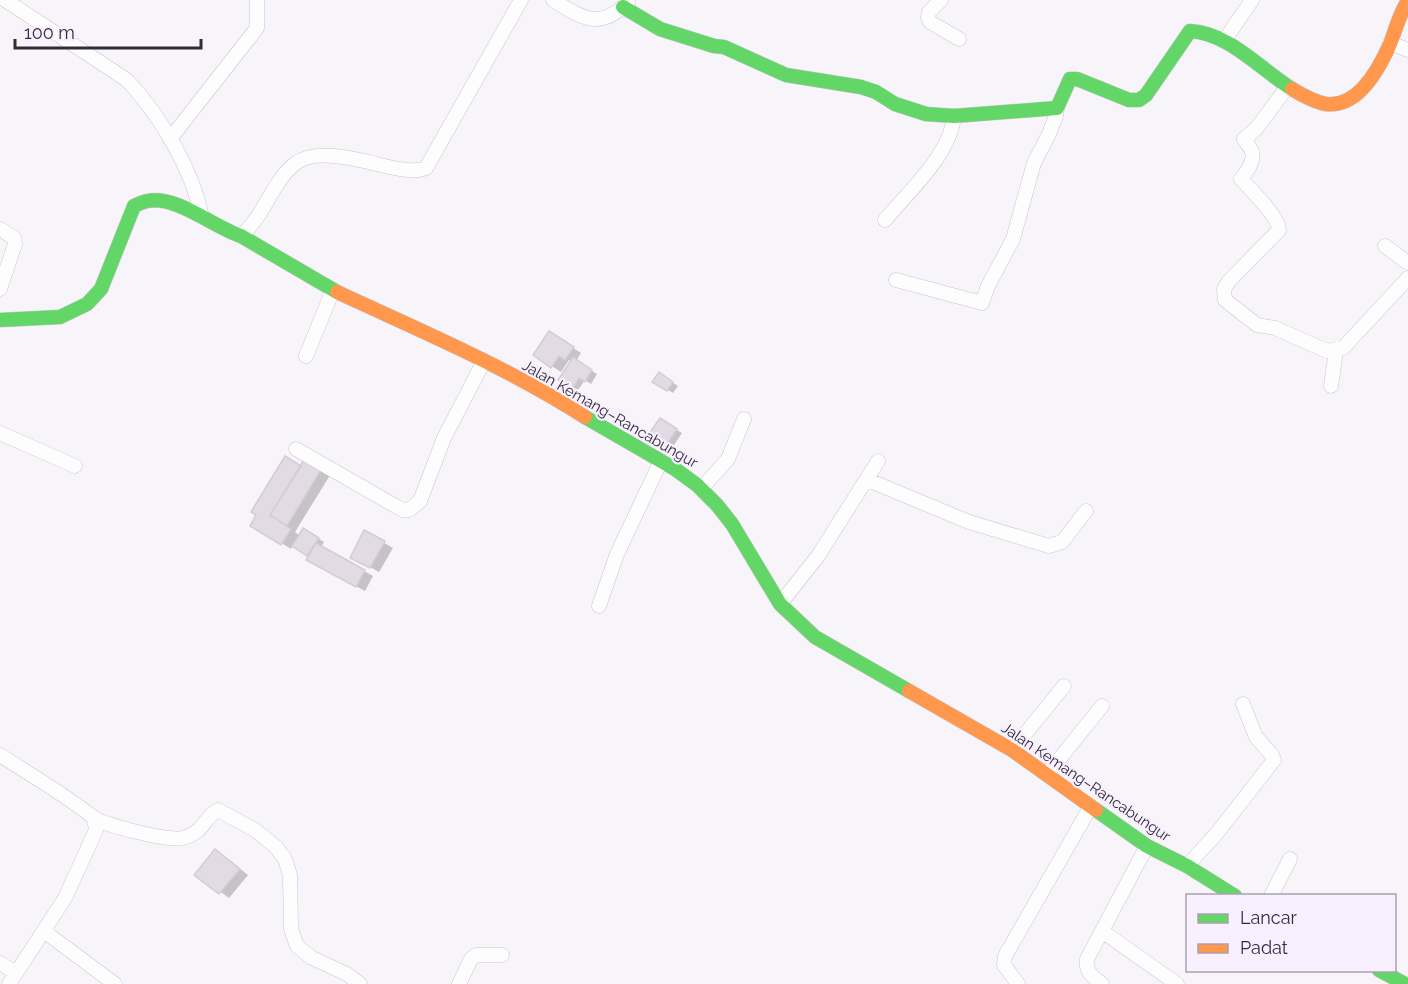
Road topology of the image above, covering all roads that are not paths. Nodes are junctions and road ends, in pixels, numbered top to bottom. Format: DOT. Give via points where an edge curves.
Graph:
graph roads {
  1 [pos="5,0"];
  2 [pos="257,0"];
  3 [pos="521,0"];
  4 [pos="553,0"];
  5 [pos="941,0"];
  6 [pos="1252,0"];
  7 [pos="1408,1"];
  8 [pos="626,4"];
  9 [pos="959,39"];
  10 [pos="1224,41"];
  11 [pos="1390,43"];
  12 [pos="1408,50"];
  13 [pos="1288,86"];
  14 [pos="1057,108"];
  15 [pos="954,116"];
  16 [pos="170,139"];
  17 [pos="202,217"];
  18 [pos="885,220"];
  19 [pos="0,229"];
  20 [pos="241,236"];
  21 [pos="1385,246"];
  22 [pos="1408,262"];
  23 [pos="1408,278"];
  24 [pos="896,280"];
  25 [pos="0,289"];
  26 [pos="333,290"];
  27 [pos="0,320"];
  28 [pos="1336,351"];
  29 [pos="306,356"];
  30 [pos="484,361"];
  31 [pos="1330,386"];
  32 [pos="744,419"];
  33 [pos="0,433"];
  34 [pos="296,449"];
  35 [pos="661,461"];
  36 [pos="878,461"];
  37 [pos="75,466"];
  38 [pos="868,480"];
  39 [pos="701,489"];
  40 [pos="1086,511"];
  41 [pos="780,604"];
  42 [pos="599,606"];
  43 [pos="1064,686"];
  44 [pos="1243,704"];
  45 [pos="1102,706"];
  46 [pos="1012,750"];
  47 [pos="0,755"];
  48 [pos="1048,773"];
  49 [pos="1091,806"];
  50 [pos="95,824"];
  51 [pos="1147,846"];
  52 [pos="1290,859"];
  53 [pos="1187,866"];
  54 [pos="1232,894"];
  55 [pos="1273,894"];
  56 [pos="45,932"];
  57 [pos="1102,932"];
  58 [pos="502,955"];
  59 [pos="0,963"];
  60 [pos="1383,972"];
  61 [pos="13,978"];
  62 [pos="116,984"];
  63 [pos="360,984"];
  64 [pos="459,984"];
  65 [pos="1017,984"];
  66 [pos="1102,984"];
  67 [pos="1177,984"];
  68 [pos="1405,984"];
  1 -- 16 [label="street" via="128,80"];
  2 -- 16 [label="street" via="257,28"];
  3 -- 20 [label="street" via="426,168 405,170 325,155 308,157 283,174 254,225"];
  4 -- 8 [label="street" via="593,20 608,18"];
  5 -- 9 [label="street" via="929,12 930,22"];
  6 -- 10 [label="street"];
  7 -- 11 [label="street" via="1396,21"];
  8 -- 15 [label="street" via="660,29 724,47 786,75 861,87 926,114"];
  10 -- 13 [label="street"];
  10 -- 14 [label="street" via="1207,30 1190,30 1146,95 1138,100 1070,79"];
  11 -- 12 [label="street"];
  11 -- 13 [label="street" via="1361,89 1344,103 1317,102"];
  13 -- 28 [label="street" via="1244,139 1252,156 1241,179 1260,199 1279,230 1230,281 1223,296 1257,325"];
  14 -- 15 [label="street"];
  14 -- 24 [label="street" via="1034,163 1013,239 982,303"];
  15 -- 18 [label="street" via="943,150"];
  16 -- 17 [label="street" via="187,171"];
  17 -- 20 [label="street, Jalan Kemang–Rancabungur"];
  17 -- 27 [label="street, Jalan Kemang–Rancabungur" via="156,199 143,200 129,214 100,289 84,308 60,317"];
  19 -- 25 [label="street" via="15,238"];
  20 -- 26 [label="street, Jalan Kemang–Rancabungur"];
  21 -- 22 [label="street"];
  23 -- 28 [label="street"];
  26 -- 29 [label="street"];
  26 -- 30 [label="street, Jalan Kemang–Rancabungur"];
  28 -- 31 [label="street"];
  30 -- 34 [label="street" via="444,438 420,501 409,510"];
  30 -- 35 [label="street, Jalan Kemang–Rancabungur"];
  32 -- 39 [label="street" via="728,459"];
  33 -- 37 [label="street"];
  35 -- 39 [label="street, Jalan Kemang–Rancabungur"];
  35 -- 42 [label="street" via="617,554"];
  36 -- 38 [label="street"];
  38 -- 40 [label="street" via="969,522 1049,546 1062,542"];
  38 -- 41 [label="street" via="818,556"];
  39 -- 41 [label="street, Jalan Kemang–Rancabungur" via="732,524"];
  41 -- 46 [label="street, Jalan Kemang–Rancabungur" via="815,636"];
  43 -- 46 [label="street"];
  44 -- 53 [label="street" via="1256,737 1274,760"];
  45 -- 48 [label="street"];
  46 -- 48 [label="street, Jalan Kemang–Rancabungur"];
  47 -- 50 [label="street" via="76,803"];
  48 -- 49 [label="street, Jalan Kemang–Rancabungur"];
  49 -- 51 [label="street, Jalan Kemang–Rancabungur"];
  49 -- 65 [label="street" via="1005,956 1004,965"];
  50 -- 56 [label="street" via="90,847"];
  50 -- 63 [label="street" via="180,839 195,834 213,812 222,810 255,830 285,859 290,875 291,929 297,946"];
  51 -- 53 [label="street, Jalan Kemang–Rancabungur"];
  51 -- 57 [label="street"];
  52 -- 55 [label="street"];
  53 -- 54 [label="street, Jalan Kemang–Rancabungur"];
  56 -- 61 [label="street"];
  56 -- 62 [label="street"];
  57 -- 66 [label="street" via="1086,967"];
  57 -- 67 [label="street"];
  58 -- 64 [label="street" via="476,955"];
  59 -- 61 [label="street"];
  60 -- 68 [label="street"];
}
